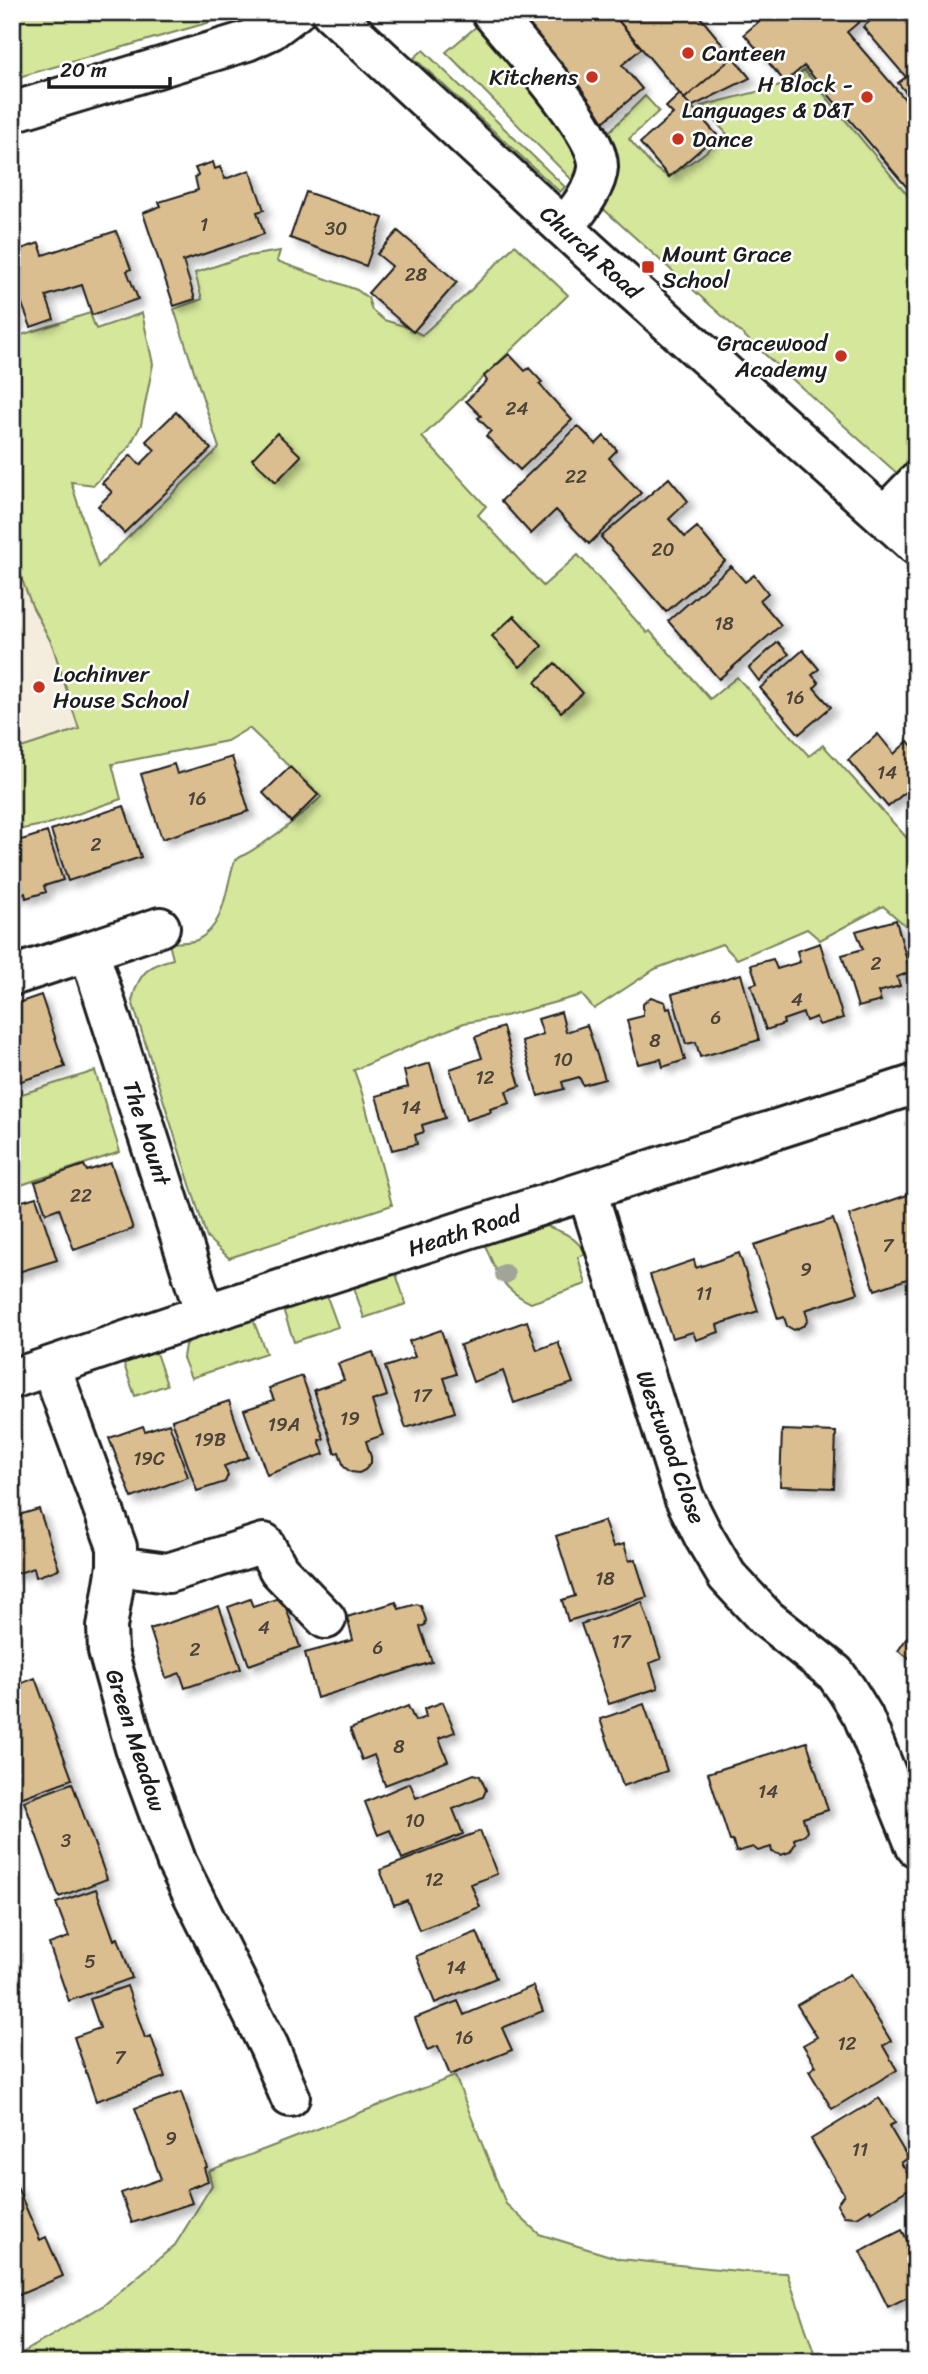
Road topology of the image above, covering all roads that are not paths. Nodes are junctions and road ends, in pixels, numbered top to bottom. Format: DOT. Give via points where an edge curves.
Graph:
graph roads {
  1 [pos="295,12"];
  2 [pos="331,12"];
  3 [pos="491,12"];
  4 [pos="12,112"];
  5 [pos="564,228"];
  6 [pos="916,482"];
  7 [pos="884,516"];
  8 [pos="916,545"];
  9 [pos="160,927"];
  10 [pos="89,951"];
  11 [pos="12,976"];
  12 [pos="916,1084"];
  13 [pos="587,1191"];
  14 [pos="205,1314"];
  15 [pos="51,1367"];
  16 [pos="12,1379"];
  17 [pos="117,1566"];
  18 [pos="326,1619"];
  19 [pos="916,1847"];
  20 [pos="290,2097"];
  1 -- 4 [label="street" via="247,41"];
  2 -- 5 [label="street, Church Road"];
  3 -- 5 [label="street" via="592,142 598,167 590,192"];
  5 -- 7 [label="street, Church Road"];
  6 -- 7 [label="street"];
  7 -- 8 [label="street, Church Road"];
  9 -- 10 [label="street"];
  10 -- 11 [label="street"];
  10 -- 14 [label="street, The Mount"];
  12 -- 13 [label="street, Heath Road"];
  13 -- 14 [label="street, Heath Road"];
  13 -- 19 [label="street, Westwood Close" via="684,1497 704,1537 727,1576 758,1609 835,1673 848,1690"];
  14 -- 15 [label="street, Heath Road"];
  15 -- 16 [label="street, Heath Road"];
  15 -- 17 [label="street, Green Meadow" via="117,1548"];
  17 -- 18 [label="street" via="168,1573 264,1543 279,1570"];
  17 -- 20 [label="street, Green Meadow" via="107,1627 108,1651 135,1748 177,1863"];
}
